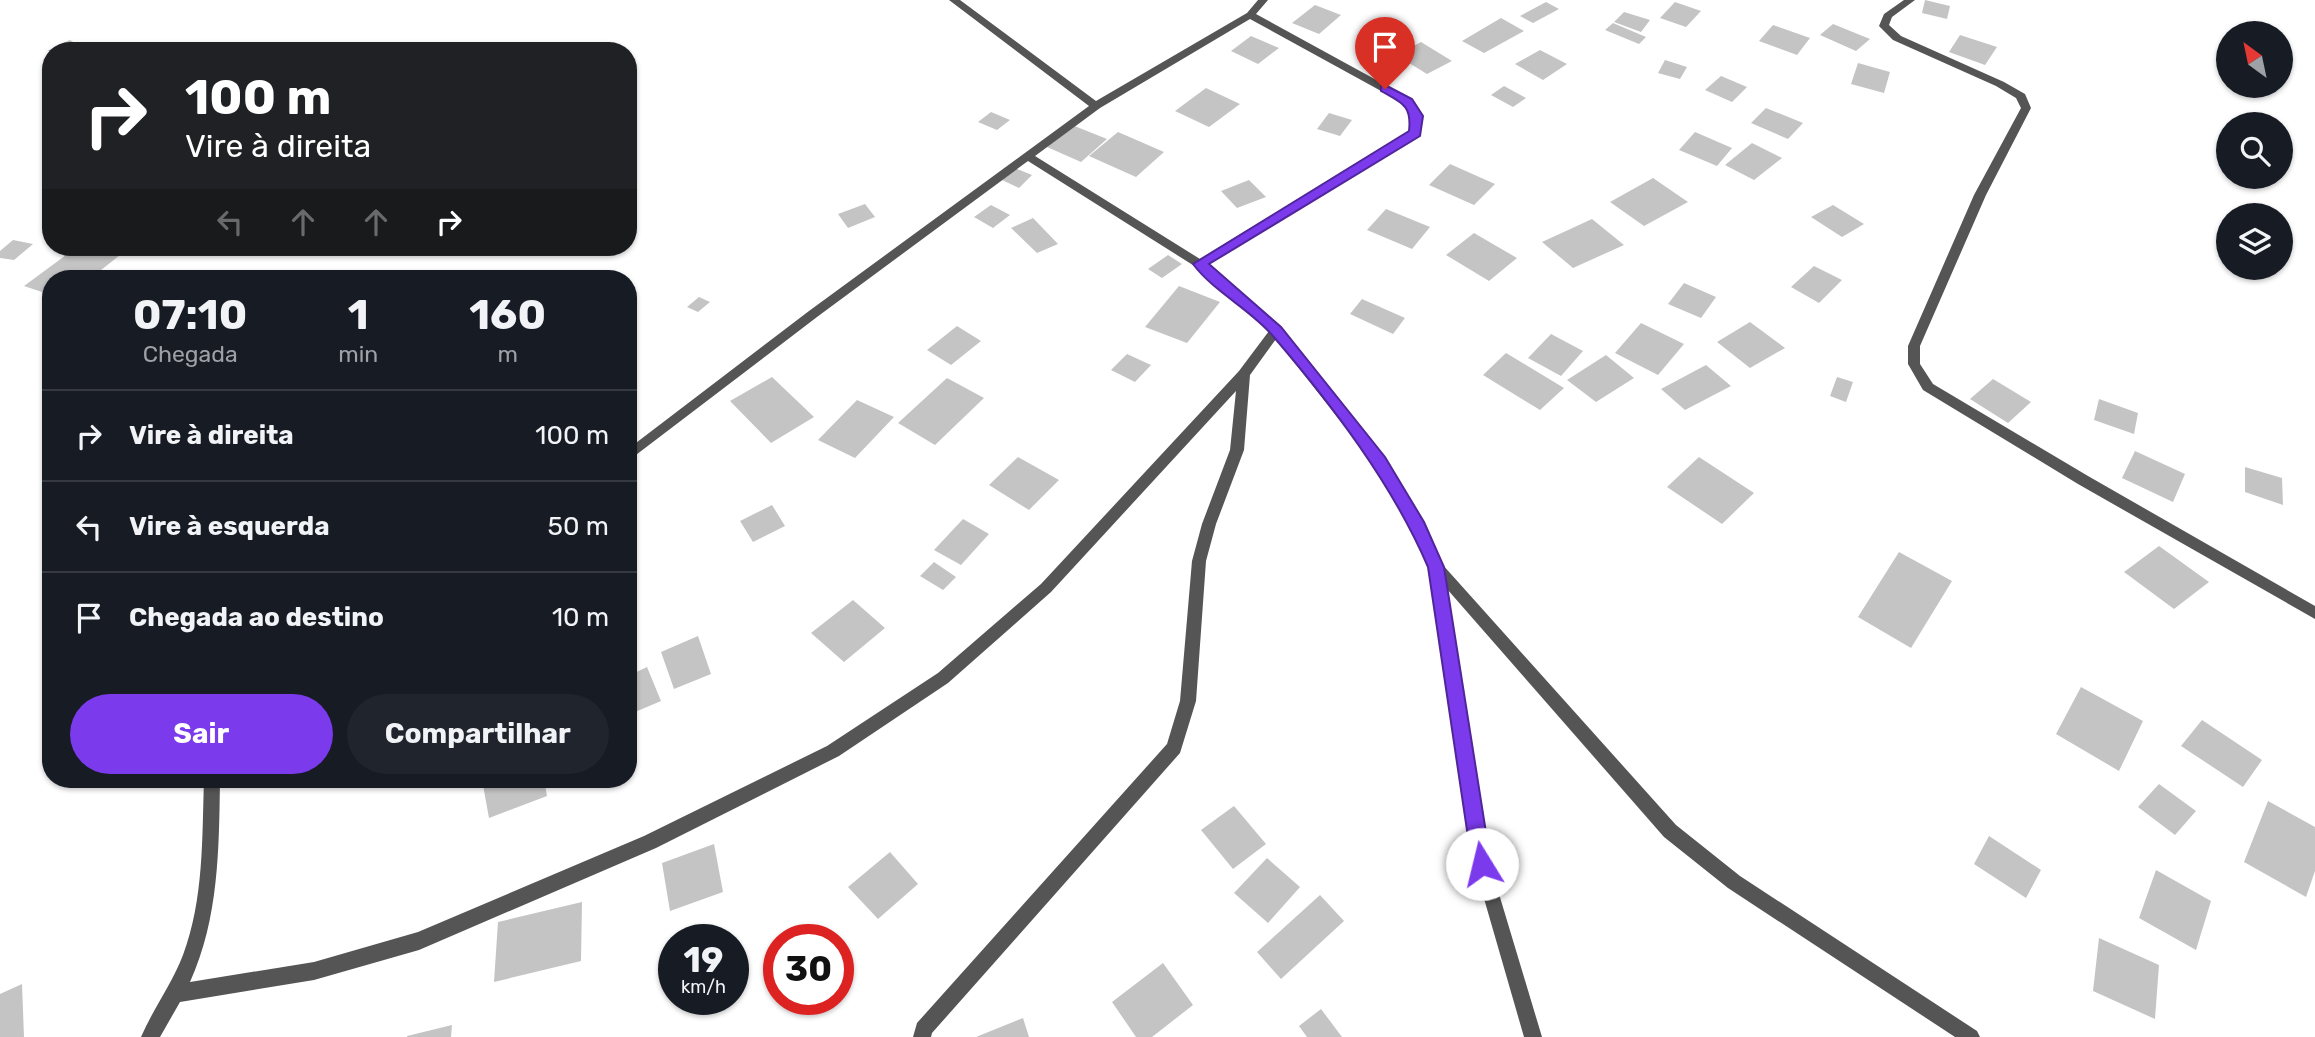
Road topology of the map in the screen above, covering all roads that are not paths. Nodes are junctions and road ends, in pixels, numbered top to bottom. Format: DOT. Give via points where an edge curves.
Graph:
graph roads {
  1 [pos="954,0"];
  2 [pos="1263,0"];
  3 [pos="1910,0"];
  4 [pos="1250,15"];
  5 [pos="1096,106"];
  6 [pos="1028,156"];
  7 [pos="1200,264"];
  8 [pos="1276,330"];
  9 [pos="1244,374"];
  10 [pos="637,449"];
  11 [pos="1436,567"];
  12 [pos="2315,614"];
  13 [pos="212,788"];
  14 [pos="174,994"];
  15 [pos="150,1037"];
  16 [pos="922,1037"];
  17 [pos="1533,1037"];
  18 [pos="1970,1037"];
  1 -- 5 [label="street"];
  2 -- 4 [label="street"];
  3 -- 12 [label="street" via="1887,16 1884,26 1897,38 2021,96 2026,108 1980,195 1914,346 1914,364 1928,387"];
  4 -- 5 [label="street"];
  4 -- 7 [label="street" via="1407,101 1417,116 1415,133"];
  5 -- 6 [label="street"];
  6 -- 7 [label="street"];
  6 -- 10 [label="street"];
  7 -- 8 [label="street"];
  8 -- 9 [label="street"];
  8 -- 11 [label="street" via="1380,461 1419,527"];
  9 -- 14 [label="street" via="1046,588 943,678 832,751 650,842 419,941 314,971"];
  9 -- 16 [label="street" via="1237,450 1199,561 1188,701 1174,748 923,1029"];
  11 -- 17 [label="street" via="1482,864"];
  11 -- 18 [label="street" via="1670,831 1734,883"];
  13 -- 14 [label="street" via="211,865 197,941"];
  14 -- 15 [label="street"];
}
